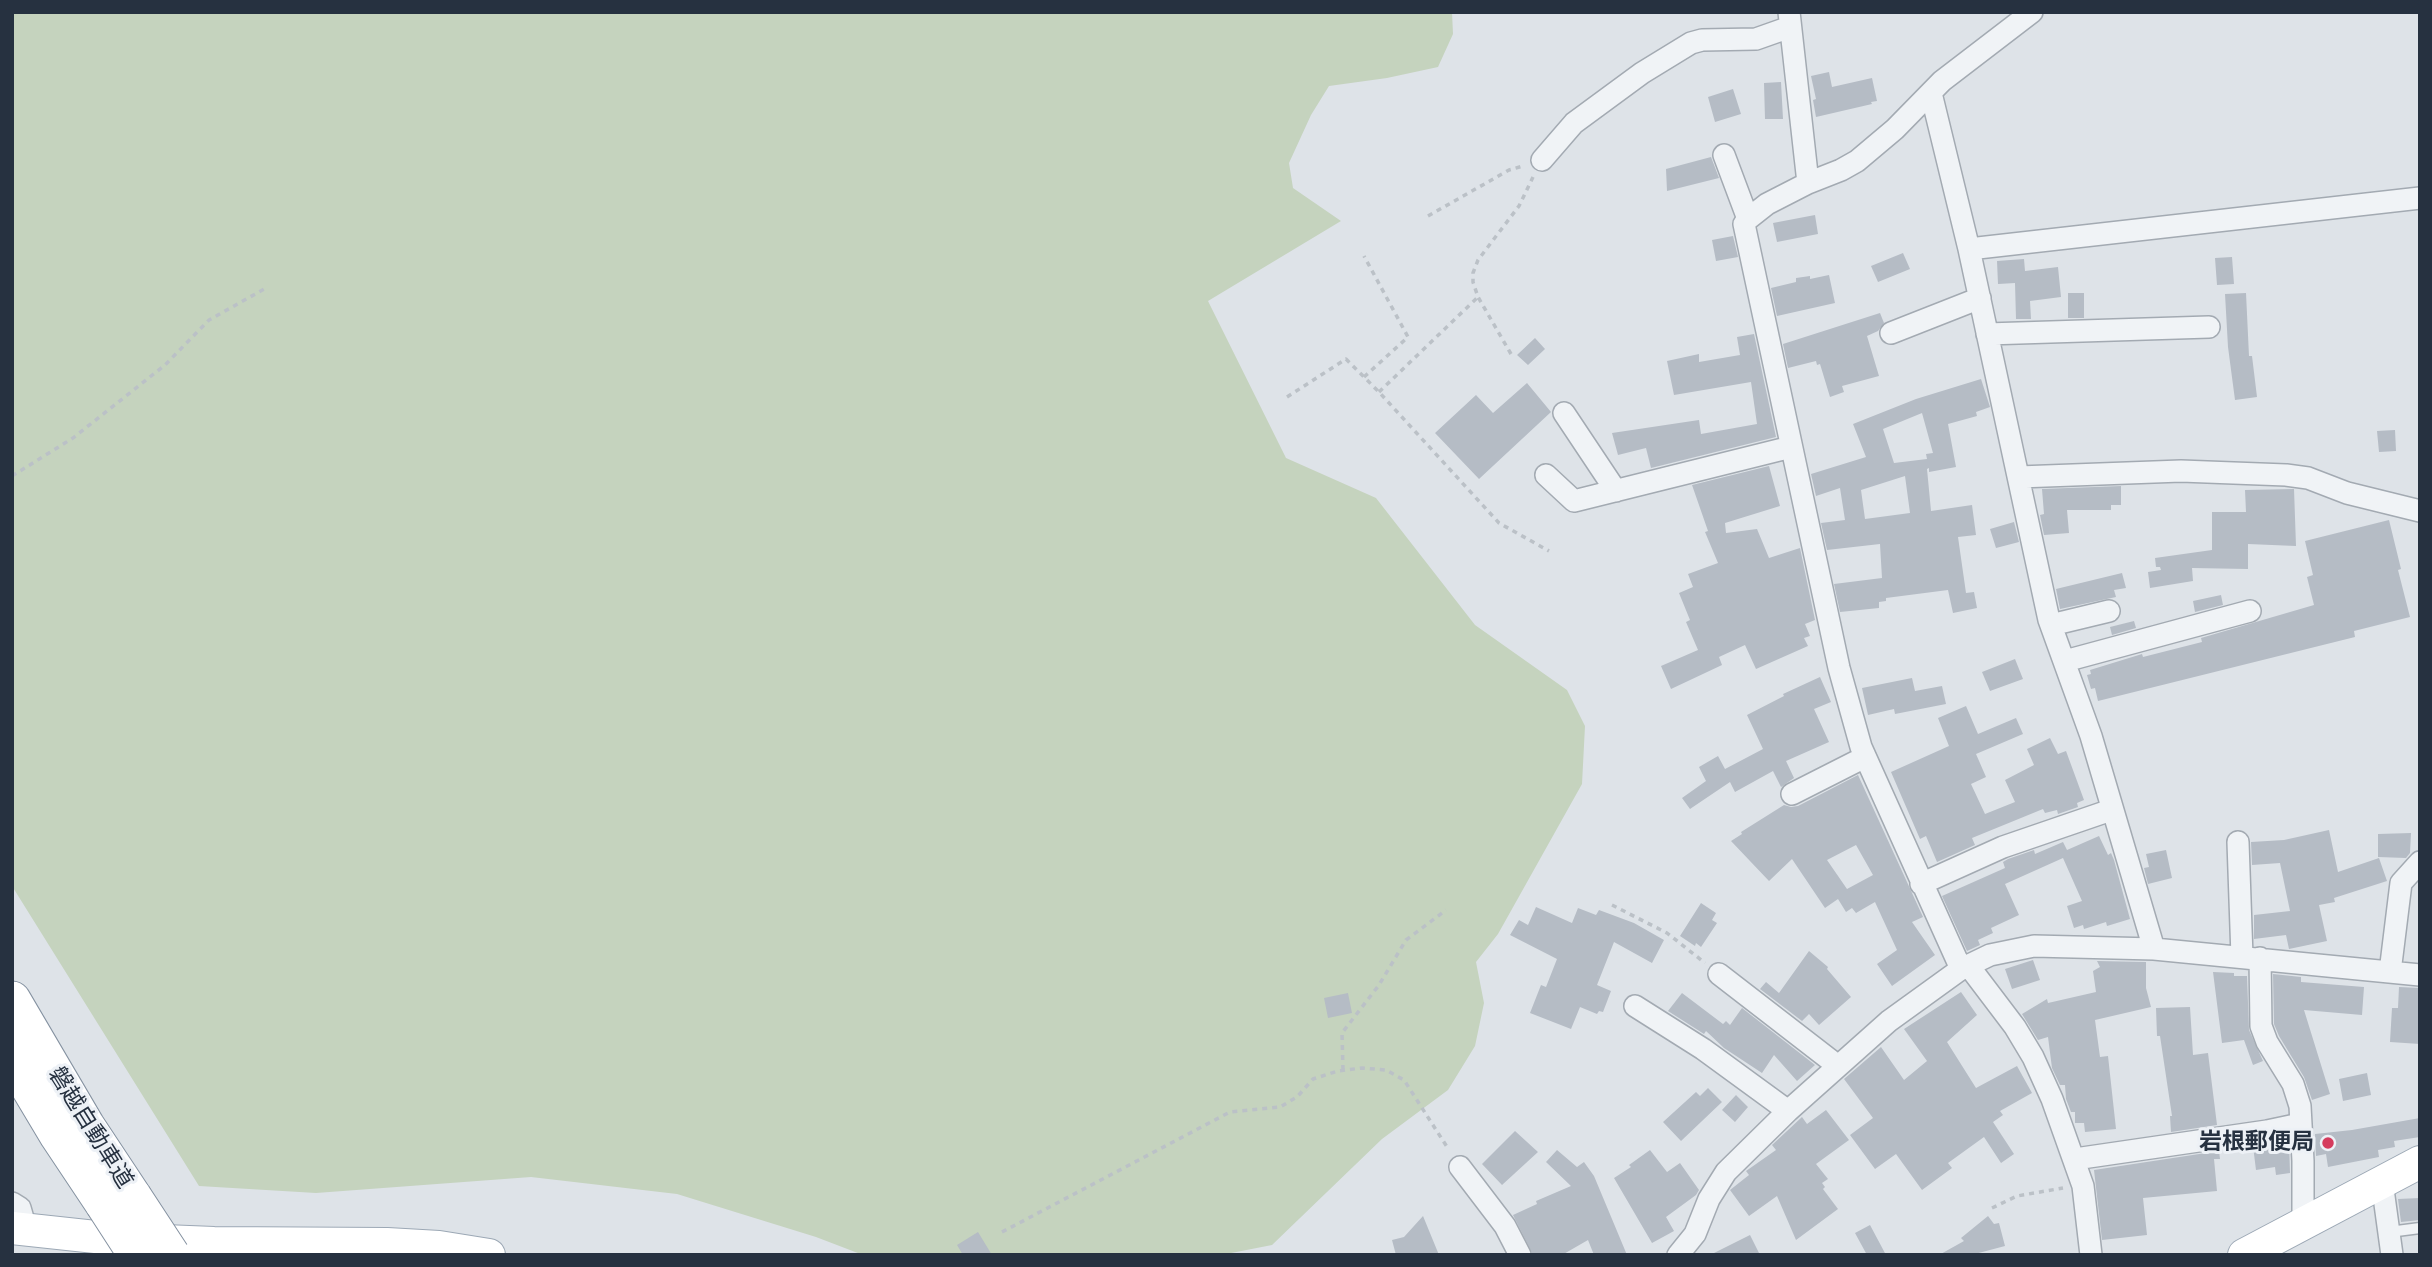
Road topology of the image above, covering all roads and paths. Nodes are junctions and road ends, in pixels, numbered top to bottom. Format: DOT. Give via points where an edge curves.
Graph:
graph roads {
  1 [pos="2021,16"];
  2 [pos="1789,20"];
  3 [pos="1931,93"];
  4 [pos="1724,155"];
  5 [pos="1542,160"];
  6 [pos="1808,183"];
  7 [pos="2420,198"];
  8 [pos="1428,216"];
  9 [pos="1748,219"];
  10 [pos="1969,249"];
  11 [pos="1364,256"];
  12 [pos="266,288"];
  13 [pos="1478,297"];
  14 [pos="1980,299"];
  15 [pos="2209,327"];
  16 [pos="1891,332"];
  17 [pos="1987,334"];
  18 [pos="1511,354"];
  19 [pos="1364,377"];
  20 [pos="1379,392"];
  21 [pos="1287,397"];
  22 [pos="1564,413"];
  23 [pos="1791,447"];
  24 [pos="1546,475"];
  25 [pos="12,476"];
  26 [pos="2019,477"];
  27 [pos="1616,491"];
  28 [pos="2420,511"];
  29 [pos="1549,551"];
  30 [pos="2109,611"];
  31 [pos="2250,611"];
  32 [pos="2052,625"];
  33 [pos="2065,661"];
  34 [pos="1865,757"];
  35 [pos="1792,794"];
  36 [pos="2111,810"];
  37 [pos="2238,842"];
  38 [pos="2420,862"];
  39 [pos="1921,884"];
  40 [pos="1612,905"];
  41 [pos="1446,910"];
  42 [pos="2154,949"];
  43 [pos="2251,958"];
  44 [pos="1964,967"];
  45 [pos="2390,972"];
  46 [pos="1719,974"];
  47 [pos="2420,975"];
  48 [pos="12,1000"];
  49 [pos="1635,1006"];
  50 [pos="12,1058"];
  51 [pos="1838,1066"];
  52 [pos="1343,1070"];
  53 [pos="1788,1111"];
  54 [pos="2300,1124"];
  55 [pos="2075,1159"];
  56 [pos="2420,1163"];
  57 [pos="1460,1167"];
  58 [pos="2382,1182"];
  59 [pos="2083,1185"];
  60 [pos="118,1201"];
  61 [pos="1992,1208"];
  62 [pos="16,1211"];
  63 [pos="2303,1224"];
  64 [pos="2420,1228"];
  65 [pos="1002,1232"];
  66 [pos="2389,1232"];
  67 [pos="138,1255"];
  68 [pos="171,1255"];
  69 [pos="489,1255"];
  70 [pos="1520,1255"];
  71 [pos="1678,1255"];
  72 [pos="2091,1255"];
  73 [pos="2244,1255"];
  74 [pos="2392,1255"];
  1 -- 3 [label="street"];
  2 -- 5 [label="street" via="1756,39 1691,43 1574,123"];
  2 -- 6 [label="street"];
  3 -- 6 [label="street" via="1857,161"];
  3 -- 10 [label="street"];
  4 -- 9 [label="street"];
  5 -- 8 [label="path" via="1509,170"];
  5 -- 13 [label="path" via="1518,206 1478,260 1473,282"];
  6 -- 9 [label="street"];
  7 -- 10 [label="street"];
  9 -- 23 [label="street" via="1744,232"];
  10 -- 14 [label="street"];
  11 -- 19 [label="path" via="1408,337"];
  12 -- 25 [label="path" via="209,320 165,365 72,438"];
  13 -- 18 [label="path"];
  13 -- 20 [label="path"];
  14 -- 16 [label="street"];
  14 -- 17 [label="street"];
  15 -- 17 [label="street"];
  17 -- 26 [label="street"];
  19 -- 20 [label="path"];
  19 -- 21 [label="path" via="1346,359"];
  20 -- 29 [label="path" via="1499,523"];
  22 -- 27 [label="street"];
  23 -- 27 [label="street"];
  23 -- 34 [label="street" via="1839,668"];
  24 -- 27 [label="street" via="1574,501"];
  26 -- 28 [label="street" via="2181,471 2286,475"];
  26 -- 32 [label="street"];
  30 -- 32 [label="street"];
  31 -- 33 [label="street"];
  32 -- 33 [label="street"];
  33 -- 36 [label="street"];
  34 -- 35 [label="street"];
  34 -- 39 [label="street"];
  36 -- 39 [label="street" via="2003,846"];
  36 -- 42 [label="street"];
  37 -- 43 [label="street"];
  38 -- 45 [label="street" via="2401,883"];
  39 -- 44 [label="street"];
  40 -- 46 [label="path" via="1667,933"];
  41 -- 52 [label="path" via="1406,940 1379,985 1342,1032"];
  42 -- 43 [label="street"];
  42 -- 44 [label="street" via="2034,946 2004,950"];
  43 -- 45 [label="street"];
  43 -- 54 [label="street" via="2261,1026 2293,1084"];
  44 -- 51 [label="street" via="1889,1021"];
  44 -- 55 [label="street" via="2000,1004 2033,1057"];
  45 -- 47 [label="street"];
  46 -- 51 [label="street"];
  48 -- 60 [label="highway, 磐越自動車道" via="86,1126"];
  49 -- 53 [label="street"];
  50 -- 60 [label="highway, 磐越自動車道" via="58,1135"];
  51 -- 53 [label="street"];
  52 -- 57 [label="path" via="1386,1070 1404,1080"];
  52 -- 65 [label="path" via="1313,1079 1280,1107 1230,1112"];
  53 -- 71 [label="street" via="1727,1172 1709,1199 1695,1234"];
  54 -- 55 [label="street"];
  54 -- 63 [label="street"];
  55 -- 59 [label="street"];
  56 -- 58 [label="main road"];
  57 -- 70 [label="street" via="1505,1226"];
  58 -- 63 [label="main road"];
  58 -- 66 [label="street"];
  59 -- 61 [label="path" via="2017,1196"];
  59 -- 72 [label="street"];
  60 -- 67 [label="highway, 磐越自動車道, bridge"];
  60 -- 68 [label="highway, 磐越自動車道, bridge"];
  62 -- 69 [label="main road" via="126,1240 387,1244"];
  63 -- 73 [label="main road"];
  64 -- 66 [label="lane"];
  66 -- 74 [label="street"];
}
